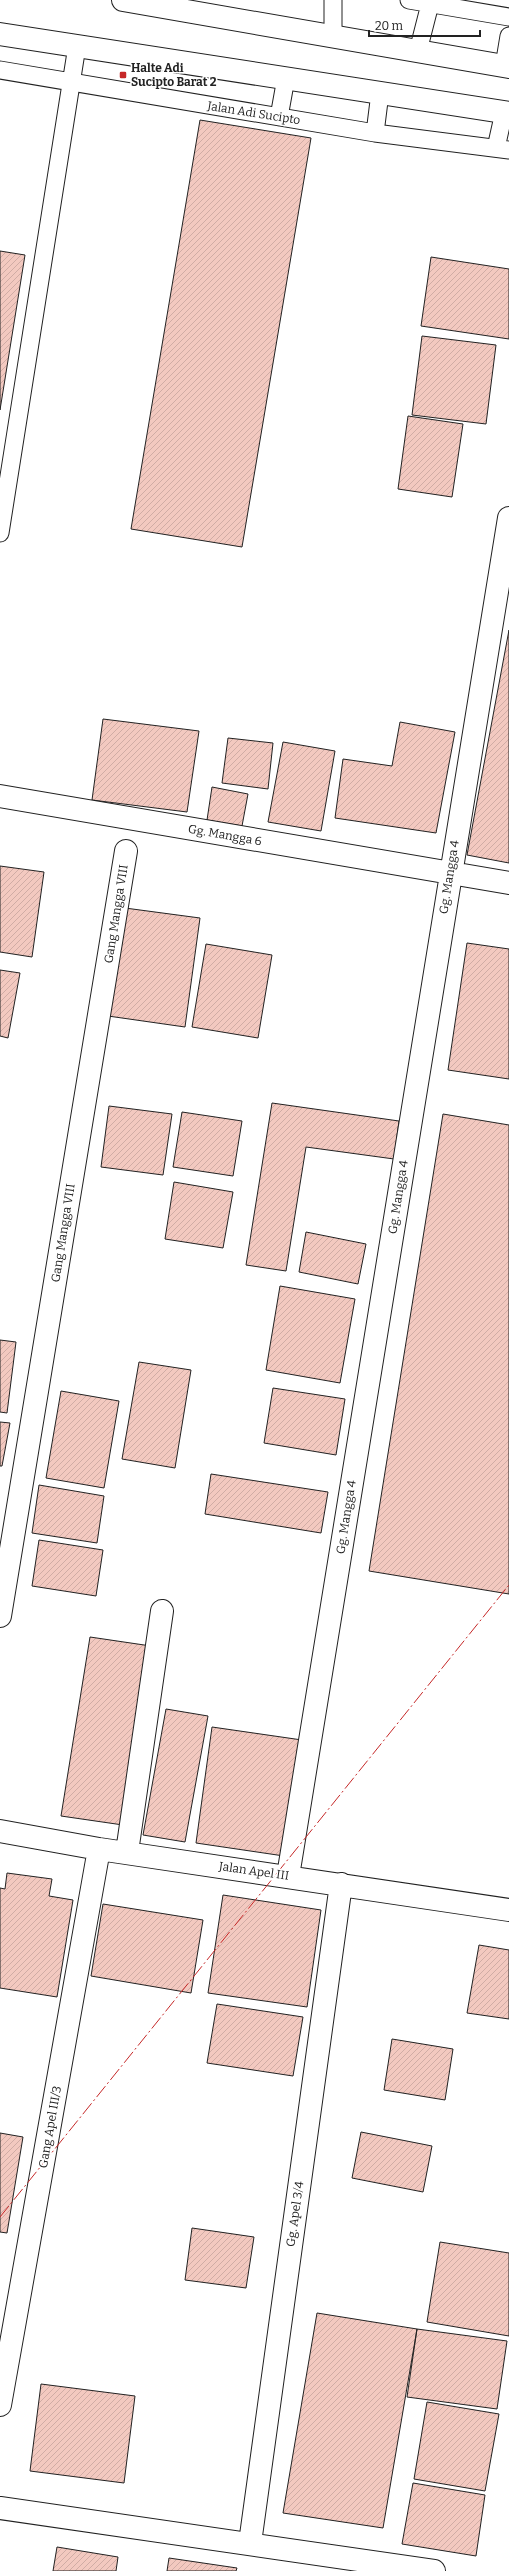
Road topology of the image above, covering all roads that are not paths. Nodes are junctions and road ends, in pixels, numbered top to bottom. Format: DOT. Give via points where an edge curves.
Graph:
graph roads {
  1 [pos="123,0"];
  2 [pos="333,0"];
  3 [pos="409,0"];
  4 [pos="145,2"];
  5 [pos="430,4"];
  6 [pos="509,17"];
  7 [pos="0,34"];
  8 [pos="333,36"];
  9 [pos="509,36"];
  10 [pos="77,46"];
  11 [pos="418,51"];
  12 [pos="506,66"];
  13 [pos="0,70"];
  14 [pos="286,78"];
  15 [pos="70,82"];
  16 [pos="380,93"];
  17 [pos="506,113"];
  18 [pos="279,117"];
  19 [pos="375,133"];
  20 [pos="503,149"];
  21 [pos="509,518"];
  22 [pos="0,533"];
  23 [pos="0,796"];
  24 [pos="126,851"];
  25 [pos="450,873"];
  26 [pos="509,883"];
  27 [pos="162,1611"];
  28 [pos="0,1616"];
  29 [pos="0,1831"];
  30 [pos="100,1849"];
  31 [pos="127,1852"];
  32 [pos="288,1876"];
  33 [pos="340,1884"];
  34 [pos="509,1910"];
  35 [pos="0,2405"];
  36 [pos="0,2508"];
  37 [pos="250,2543"];
  38 [pos="434,2571"];
  1 -- 4 [label="main road"];
  2 -- 8 [label="lane"];
  3 -- 5 [label="lane"];
  4 -- 8 [label="main road"];
  5 -- 6 [label="lane"];
  5 -- 11 [label="lane"];
  7 -- 10 [label="main road"];
  8 -- 11 [label="main road"];
  9 -- 12 [label="lane"];
  10 -- 14 [label="main road"];
  10 -- 15 [label="lane"];
  11 -- 12 [label="main road"];
  13 -- 15 [label="lane, Jalan Adi Sucipto"];
  14 -- 16 [label="main road"];
  14 -- 18 [label="lane"];
  15 -- 18 [label="lane, Jalan Adi Sucipto"];
  15 -- 22 [label="lane"];
  16 -- 17 [label="main road"];
  16 -- 19 [label="lane"];
  17 -- 20 [label="lane"];
  18 -- 19 [label="lane, Jalan Adi Sucipto"];
  19 -- 20 [label="lane, Jalan Adi Sucipto"];
  21 -- 25 [label="main road, Gg. Mangga 4"];
  23 -- 25 [label="main road, Gg. Mangga 6"];
  24 -- 28 [label="main road, Gang Mangga VIII"];
  25 -- 26 [label="main road, Gg. Mangga 6"];
  25 -- 32 [label="main road, Gg. Mangga 4"];
  27 -- 31 [label="main road"];
  29 -- 30 [label="main road, Jalan Apel III"];
  30 -- 31 [label="main road, Jalan Apel III"];
  30 -- 35 [label="main road, Gang Apel III/3"];
  31 -- 32 [label="main road, Jalan Apel III"];
  32 -- 33 [label="main road, Jalan Apel III"];
  33 -- 34 [label="main road, Jalan Apel III"];
  33 -- 37 [label="main road, Gg. Apel 3/4"];
  36 -- 37 [label="main road"];
  37 -- 38 [label="main road"];
}
